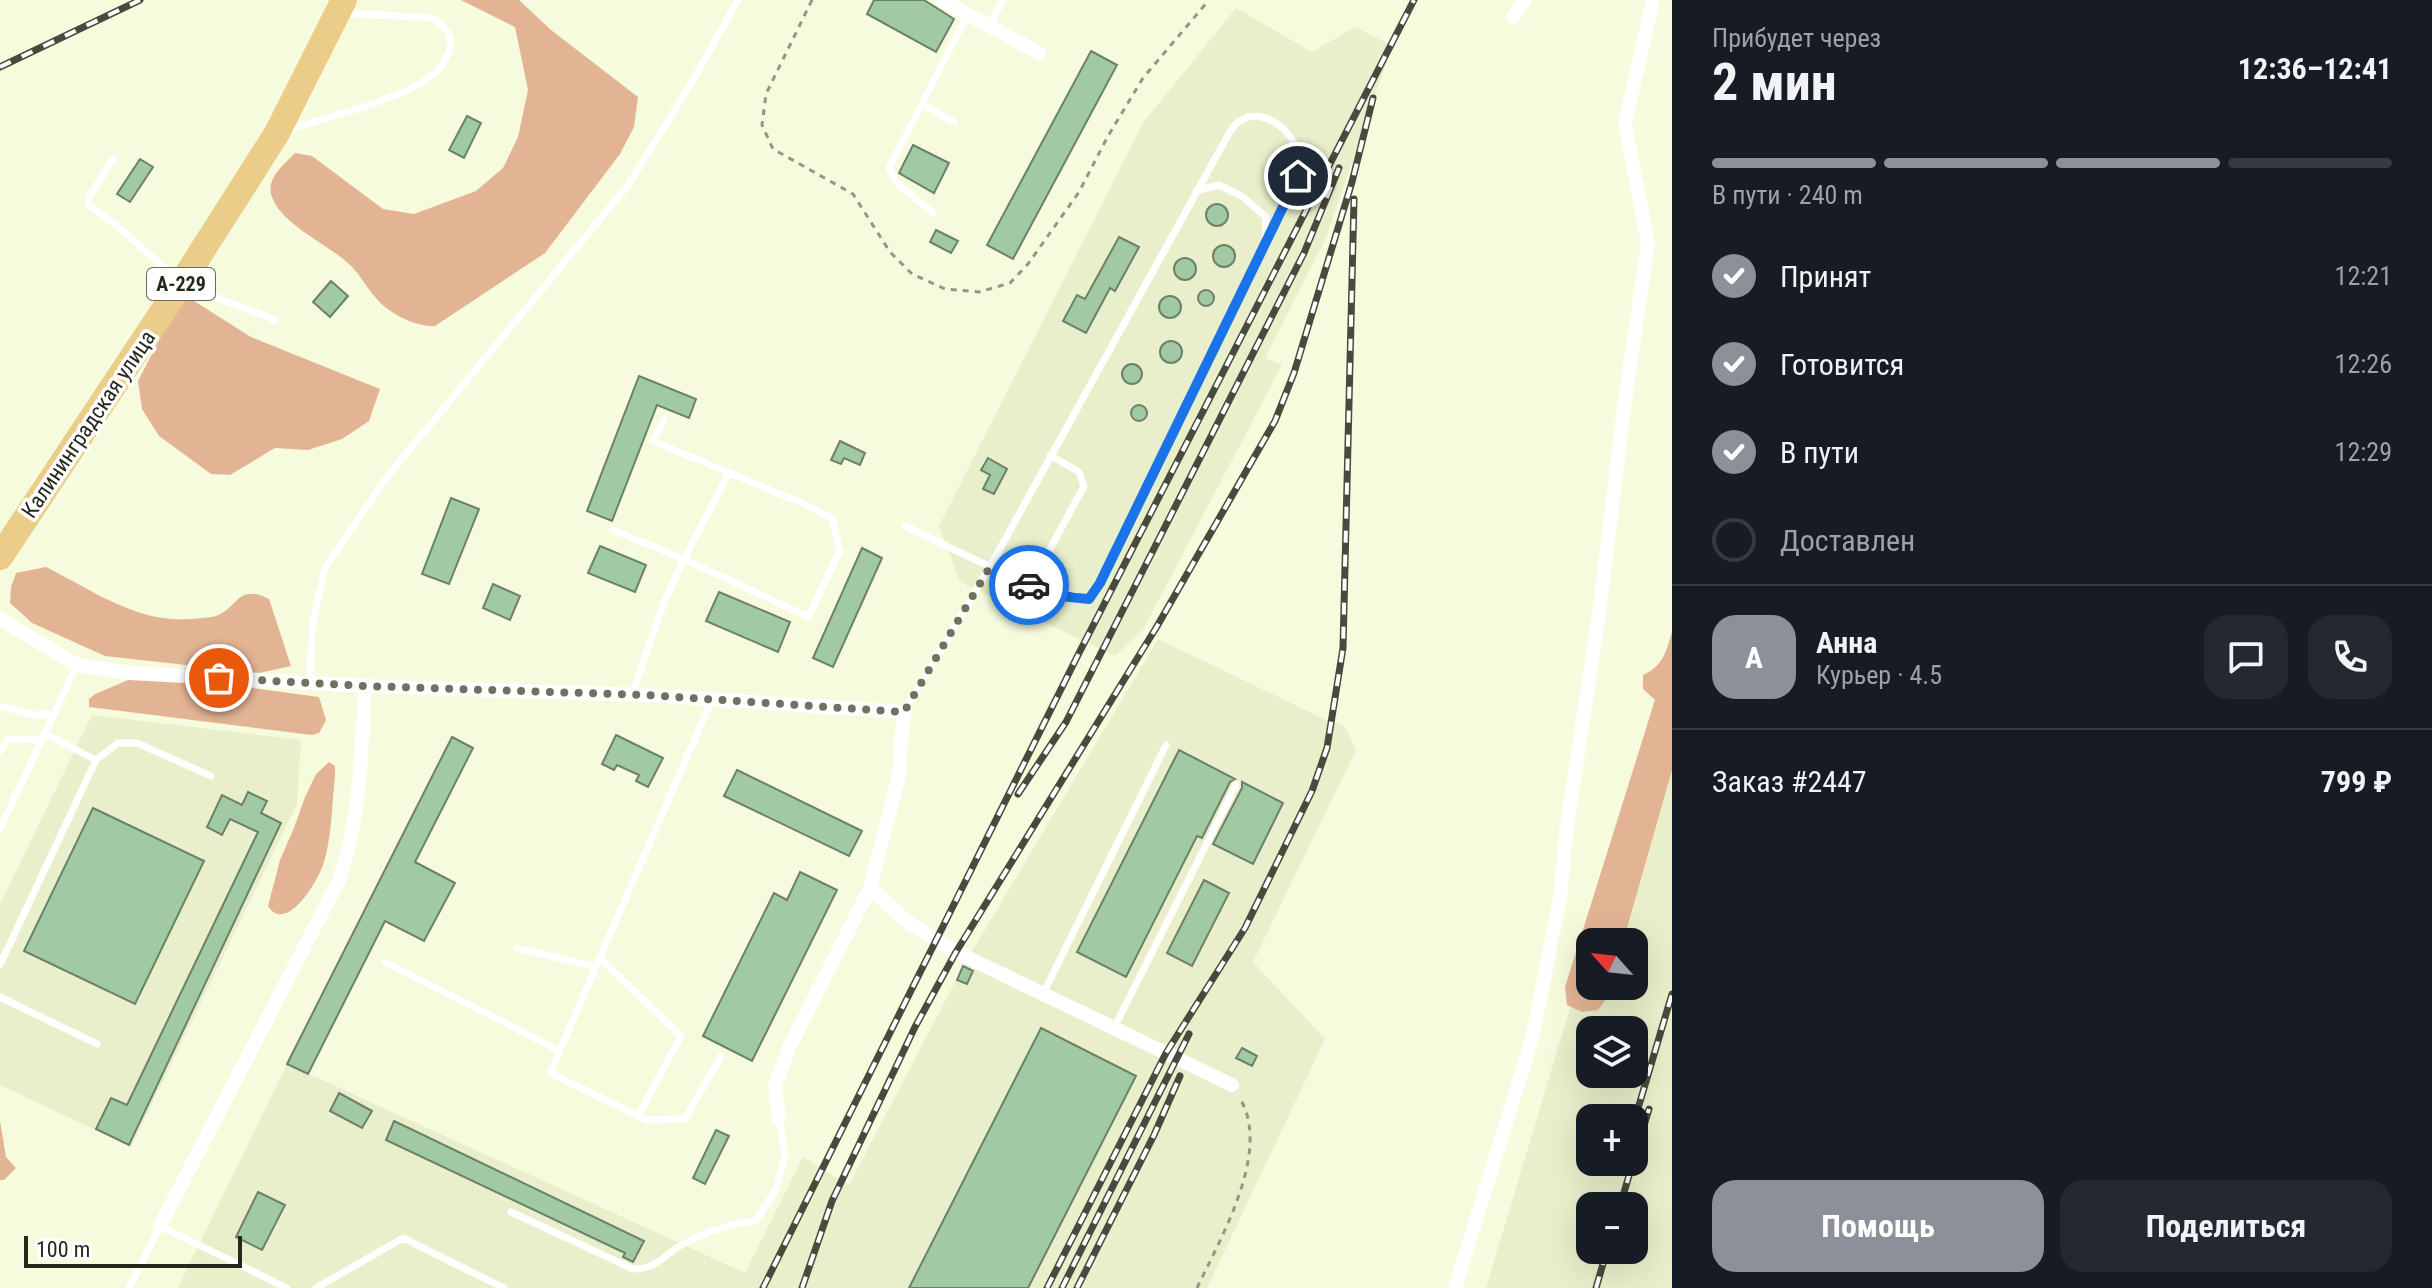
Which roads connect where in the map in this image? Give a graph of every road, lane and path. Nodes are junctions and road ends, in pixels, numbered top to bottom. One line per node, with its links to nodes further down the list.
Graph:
1 (738, 0): 33 (lane)
2 (812, 0): 5 (path)
3 (941, 0): 9 (street)
4 (1003, 0): 11 (lane)
5 (1209, 0)
6 (1525, 0): 10 (street)
7 (1653, 0): 69 (street)
8 (341, 6): 15 (highway, Калининградская улица / А-229); 15 (lane)
9 (968, 14): 11 (street); 13 (lane)
10 (1513, 17)
11 (989, 26): 12 (street)
12 (1039, 53)
13 (922, 104): 14 (lane); 18 (lane)
14 (954, 122)
15 (277, 133): 20 (highway, Калининградская улица / А-229)
16 (114, 158): 20 (lane)
17 (1196, 191): 19 (lane); 19 (lane); 23 (lane)
18 (933, 213)
19 (1265, 243): 30 (lane)
20 (181, 284): 21 (lane); 27 (highway, Калининградская улица / А-229)
21 (275, 320)
22 (664, 420): 24 (lane)
23 (1050, 455): 29 (lane); 30 (lane)
24 (729, 473): 28 (lane); 28 (lane)
25 (905, 526): 29 (lane)
26 (613, 530): 28 (lane)
27 (0, 557)
28 (684, 559): 35 (lane)
29 (991, 565): 30 (lane); 38 (lane)
30 (1005, 572)
31 (0, 619): 32 (street)
32 (77, 665): 33 (street); 39 (lane)
33 (309, 683): 34 (street)
34 (365, 686): 35 (street); 63 (street)
35 (632, 694): 36 (street)
36 (712, 699): 38 (street); 49 (lane)
37 (0, 706): 39 (lane)
38 (904, 712): 47 (street)
39 (55, 713): 40 (lane)
40 (43, 737): 42 (lane); 43 (lane); 46 (lane)
41 (1166, 745): 53 (lane)
42 (0, 751)
43 (96, 760): 44 (lane); 51 (lane)
44 (211, 776)
45 (1236, 785): 55 (lane)
46 (0, 829)
47 (870, 888): 53 (street); 61 (street)
48 (517, 948): 52 (lane)
49 (600, 958): 52 (lane); 60 (lane)
50 (385, 962): 57 (lane)
51 (0, 965)
52 (596, 967): 57 (lane)
53 (1043, 994): 55 (street)
54 (0, 997): 56 (lane)
55 (1114, 1028): 59 (street)
56 (97, 1044)
57 (560, 1051): 60 (lane)
58 (721, 1056): 60 (lane)
59 (1232, 1085): 68 (path)
60 (638, 1116)
61 (779, 1119): 62 (lane)
62 (511, 1212)
63 (160, 1226): 64 (lane); 65 (lane)
64 (129, 1288)
65 (287, 1288)
66 (316, 1288): 67 (lane)
67 (504, 1288)
68 (1197, 1288)
69 (1455, 1288)

